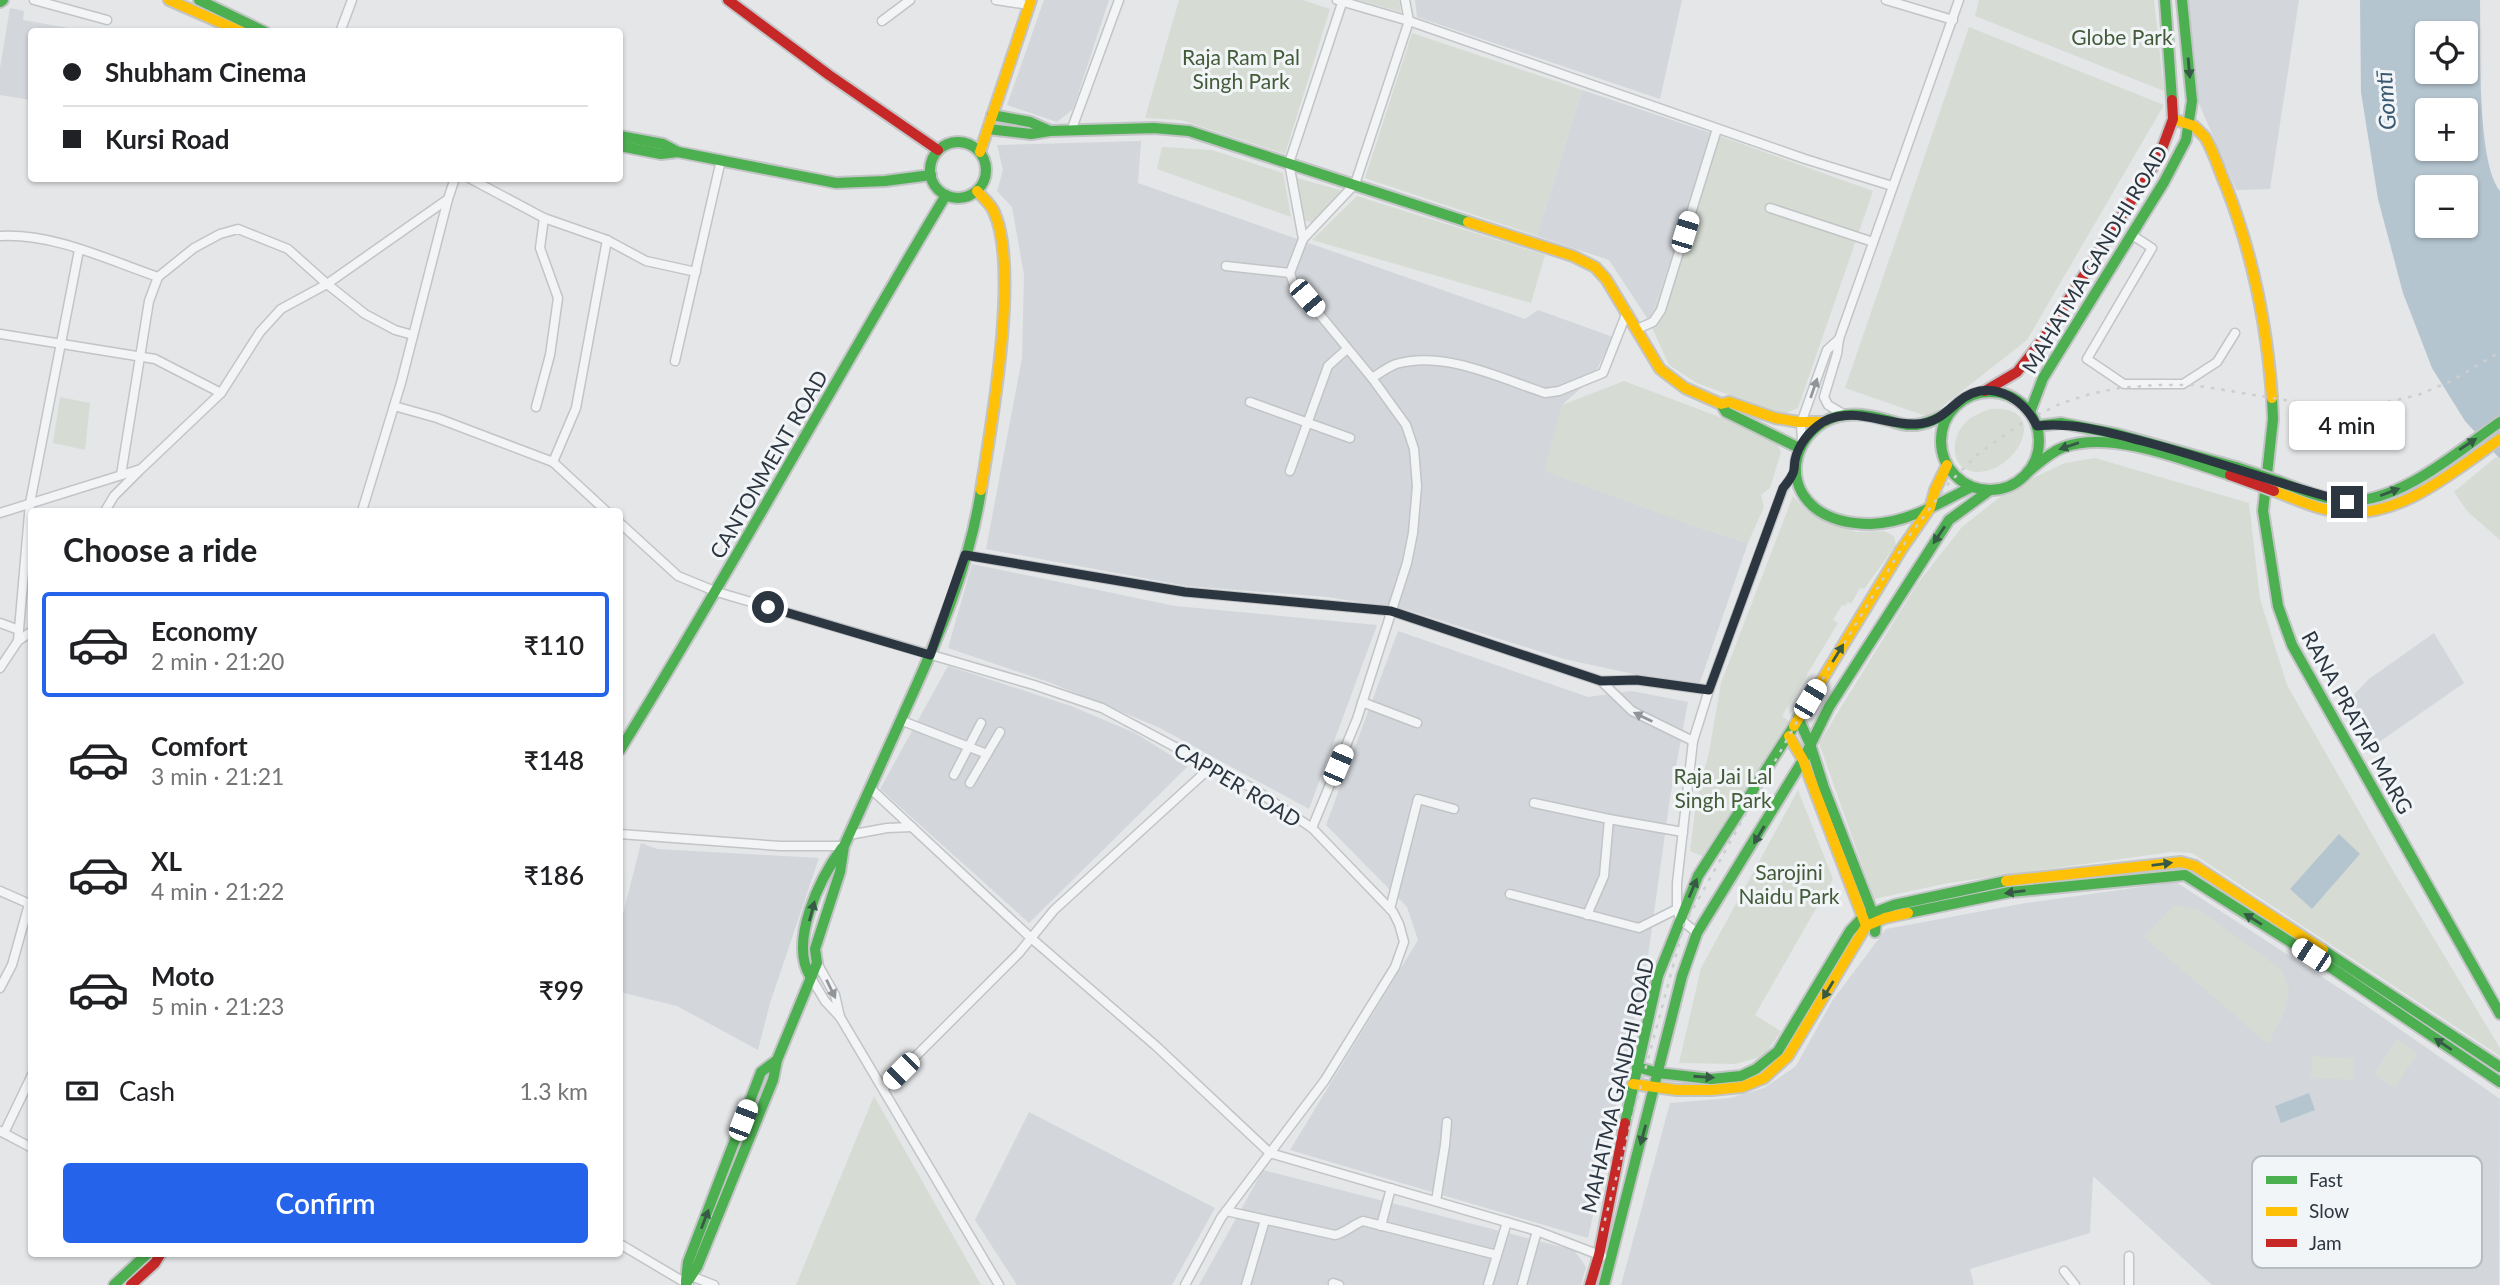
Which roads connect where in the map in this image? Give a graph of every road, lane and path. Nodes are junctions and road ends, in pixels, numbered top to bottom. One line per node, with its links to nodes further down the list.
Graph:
1 (34, 0): 16 (street)
2 (169, 0): 20 (street)
3 (199, 0): 21 (street)
4 (352, 0): 22 (street)
5 (728, 0): 32 (street)
6 (910, 0): 18 (street)
7 (996, 0): 15 (street)
8 (1119, 0): 29 (street)
9 (1341, 0): 19 (street); 36 (street)
10 (1405, 0): 19 (street)
11 (1886, 0): 17 (street)
12 (1959, 0): 17 (street)
13 (2165, 0): 24 (street, MAHATMA GANDHI ROAD)
14 (2182, 0): 25 (street, MAHATMA GANDHI ROAD, one-way to 25)
15 (1030, 3): 23 (street)
16 (107, 20)
17 (1953, 20): 41 (street)
18 (882, 21)
19 (1409, 21): 27 (street); 40 (street)
20 (234, 28)
21 (257, 28)
22 (342, 28)
23 (992, 115): 26 (street); 28 (street)
24 (2173, 119): 25 (street); 69 (street, MAHATMA GANDHI ROAD)
25 (2190, 123): 47 (street, MAHATMA GANDHI ROAD); 158 (street, RANA PRATAP MARG)
26 (988, 129): 28 (street); 34 (street)
27 (1717, 129): 41 (street); 59 (street)
28 (1050, 131): 29 (street)
29 (1071, 131): 36 (street)
30 (623, 137): 33 (street)
31 (623, 147): 33 (street)
32 (938, 150): 34 (street); 37 (street)
33 (678, 152): 35 (street)
34 (980, 152): 42 (street)
35 (721, 160): 37 (street); 54 (street)
36 (1289, 163): 40 (street); 49 (street)
37 (931, 175): 43 (street)
38 (454, 182): 44 (street)
39 (476, 182): 46 (street)
40 (1355, 184): 49 (street); 58 (street)
41 (1892, 186): 51 (street)
42 (977, 191): 43 (street); 108 (street)
43 (946, 195): 109 (street, CANTONMENT ROAD)
44 (448, 199): 57 (street); 62 (street)
45 (1770, 208): 51 (street)
46 (544, 218): 50 (street); 74 (street)
47 (2132, 235): 60 (street); 75 (street, MAHATMA GANDHI ROAD)
48 (0, 236): 52 (street)
49 (1303, 239): 55 (street)
50 (607, 240): 54 (street); 86 (street)
51 (1873, 242): 63 (street)
52 (79, 250): 56 (street); 64 (street)
53 (1226, 266): 55 (street)
54 (696, 272): 67 (street)
55 (1290, 273): 65 (street)
56 (158, 277): 57 (street); 66 (street)
57 (327, 284): 62 (street); 70 (street)
58 (1627, 312): 59 (street); 68 (street)
59 (1637, 329): 72 (street)
60 (2235, 333)
61 (0, 334): 64 (street)
62 (413, 335): 73 (street)
63 (1839, 339): 77 (street); 81 (street, one-way to 63)
64 (60, 344): 66 (street); 97 (street)
65 (1347, 349): 68 (street); 80 (street)
66 (140, 357): 70 (street); 93 (street)
67 (675, 361)
68 (1372, 377): 110 (street)
69 (1985, 391): 75 (street); 76 (street)
70 (220, 393): 88 (street)
71 (1250, 402): 80 (street)
72 (1721, 404): 81 (street); 85 (street)
73 (394, 406): 86 (street); 100 (street)
74 (536, 407)
75 (2030, 412): 82 (street)
76 (1948, 413): 77 (street); 87 (street)
77 (1845, 415): 78 (street)
78 (1823, 422): 81 (street); 85 (street)
79 (2500, 422): 95 (street, one-way to 79)
80 (1307, 423): 83 (street); 89 (street)
81 (1801, 423): 85 (street)
82 (2037, 426): 90 (street); 91 (street)
83 (1350, 438)
84 (2500, 439): 95 (street)
85 (1801, 445): 92 (street)
86 (553, 462): 101 (street)
87 (1947, 465): 94 (street); 102 (street, MAHATMA GANDHI ROAD)
88 (141, 469): 93 (street); 99 (street)
89 (1290, 471)
90 (2233, 471): 91 (street, one-way to 91); 95 (street, bridge)
91 (2028, 472): 96 (street)
92 (1794, 473): 104 (street); 118 (street)
93 (121, 475): 97 (street)
94 (1970, 486): 96 (street); 102 (street)
95 (2276, 486)
96 (1990, 491): 127 (street, MAHATMA GANDHI ROAD, one-way to 127)
97 (30, 503): 98 (street); 103 (street)
98 (30, 508)
99 (107, 508)
100 (363, 508)
101 (603, 508)
102 (1930, 508): 104 (street); 107 (street, MAHATMA GANDHI ROAD)
103 (0, 513)
104 (1895, 520): 107 (street)
105 (28, 526): 112 (street)
106 (623, 526): 109 (street, CAPPER ROAD)
107 (1908, 540): 120 (street, MAHATMA GANDHI ROAD, one-way to 107)
108 (965, 555): 110 (street); 115 (street)
109 (717, 592): 115 (street, CAPPER ROAD); 128 (street, CANTONMENT ROAD)
110 (1391, 611): 117 (street); 119 (street)
111 (0, 622): 112 (street)
112 (19, 630): 114 (street)
113 (28, 634): 114 (street)
114 (18, 641): 116 (street)
115 (930, 655): 121 (street); 132 (street, CAPPER ROAD)
116 (0, 668)
117 (1601, 681): 118 (street); 126 (street, one-way to 117)
118 (1709, 690): 126 (street)
119 (1363, 702): 123 (street); 140 (street)
120 (1798, 718): 125 (street, MAHATMA GANDHI ROAD); 127 (street)
121 (900, 720): 129 (street); 135 (street)
122 (981, 723): 129 (street)
123 (1417, 723)
124 (1000, 732): 130 (street)
125 (1790, 736): 131 (street); 150 (street, MAHATMA GANDHI ROAD, one-way to 125)
126 (1693, 741): 141 (street)
127 (1810, 744): 131 (street, MAHATMA GANDHI ROAD); 152 (street)
128 (623, 746)
129 (969, 747): 130 (street); 133 (street)
130 (987, 754): 134 (street)
131 (1804, 760): 152 (street); 153 (street, MAHATMA GANDHI ROAD, one-way to 153)
132 (1212, 766): 140 (street, CAPPER ROAD); 154 (street)
133 (954, 775)
134 (970, 783)
135 (870, 788): 139 (street); 143 (street)
136 (1534, 803): 138 (street)
137 (1454, 809): 148 (street)
138 (1609, 819): 141 (street); 151 (street)
139 (912, 827): 143 (street); 154 (street)
140 (1312, 828): 148 (street, CAPPER ROAD)
141 (1683, 832): 150 (street)
142 (623, 834): 144 (street)
143 (849, 835): 144 (street)
144 (844, 846): 155 (street); 156 (street, one-way to 144)
145 (0, 891): 147 (street)
146 (1510, 894): 151 (street)
147 (28, 903)
148 (1390, 909): 171 (street, CAPPER ROAD)
149 (28, 911): 157 (street)
150 (1678, 914): 151 (street); 153 (street); 160 (street, MAHATMA GANDHI ROAD)
151 (1587, 915)
152 (1869, 919): 161 (street, one-way to 161); 162 (street, one-way to 152); 163 (street, one-way to 152); 166 (street, one-way to 166)
153 (1697, 933): 162 (street, MAHATMA GANDHI ROAD)
154 (1031, 938): 167 (street); 171 (street)
155 (817, 963): 156 (street); 159 (street, one-way to 159)
156 (810, 976): 159 (street); 187 (street)
157 (0, 988)
158 (2500, 1014)
159 (840, 1017): 167 (street)
160 (1637, 1067): 162 (street); 165 (street, MAHATMA GANDHI ROAD)
161 (2500, 1067)
162 (1658, 1073): 166 (street, MAHATMA GANDHI ROAD)
163 (2500, 1082)
164 (28, 1083): 169 (street)
165 (1633, 1084): 166 (street); 181 (street, MAHATMA GANDHI ROAD)
166 (1656, 1088): 185 (street, MAHATMA GANDHI ROAD, one-way to 185)
167 (883, 1089): 191 (street)
168 (1447, 1122): 173 (street)
169 (2, 1132): 170 (street)
170 (28, 1146)
171 (1270, 1153): 172 (street); 174 (street, CAPPER ROAD)
172 (1391, 1188): 173 (street); 177 (street)
173 (1436, 1201): 176 (street)
174 (1226, 1211): 175 (street); 192 (street, CAPPER ROAD)
175 (1265, 1220): 177 (street); 193 (street)
176 (1507, 1222): 178 (street); 180 (street)
177 (1381, 1226): 180 (street)
178 (1537, 1231): 181 (street); 195 (street)
179 (623, 1246): 187 (street)
180 (1497, 1255): 194 (street)
181 (1599, 1255): 185 (street); 196 (street, MAHATMA GANDHI ROAD)
182 (2129, 1256): 199 (street)
183 (144, 1257): 188 (street)
184 (159, 1257): 189 (street)
185 (1611, 1260): 197 (street, MAHATMA GANDHI ROAD)
186 (2064, 1271): 198 (street)
187 (688, 1282): 190 (street)
188 (114, 1285)
189 (131, 1285)
190 (715, 1285)
191 (999, 1285)
192 (1185, 1285)
193 (1247, 1285)
194 (1488, 1285)
195 (1522, 1285)
196 (1590, 1285)
197 (1604, 1285)
198 (2075, 1285)
199 (2129, 1285)

